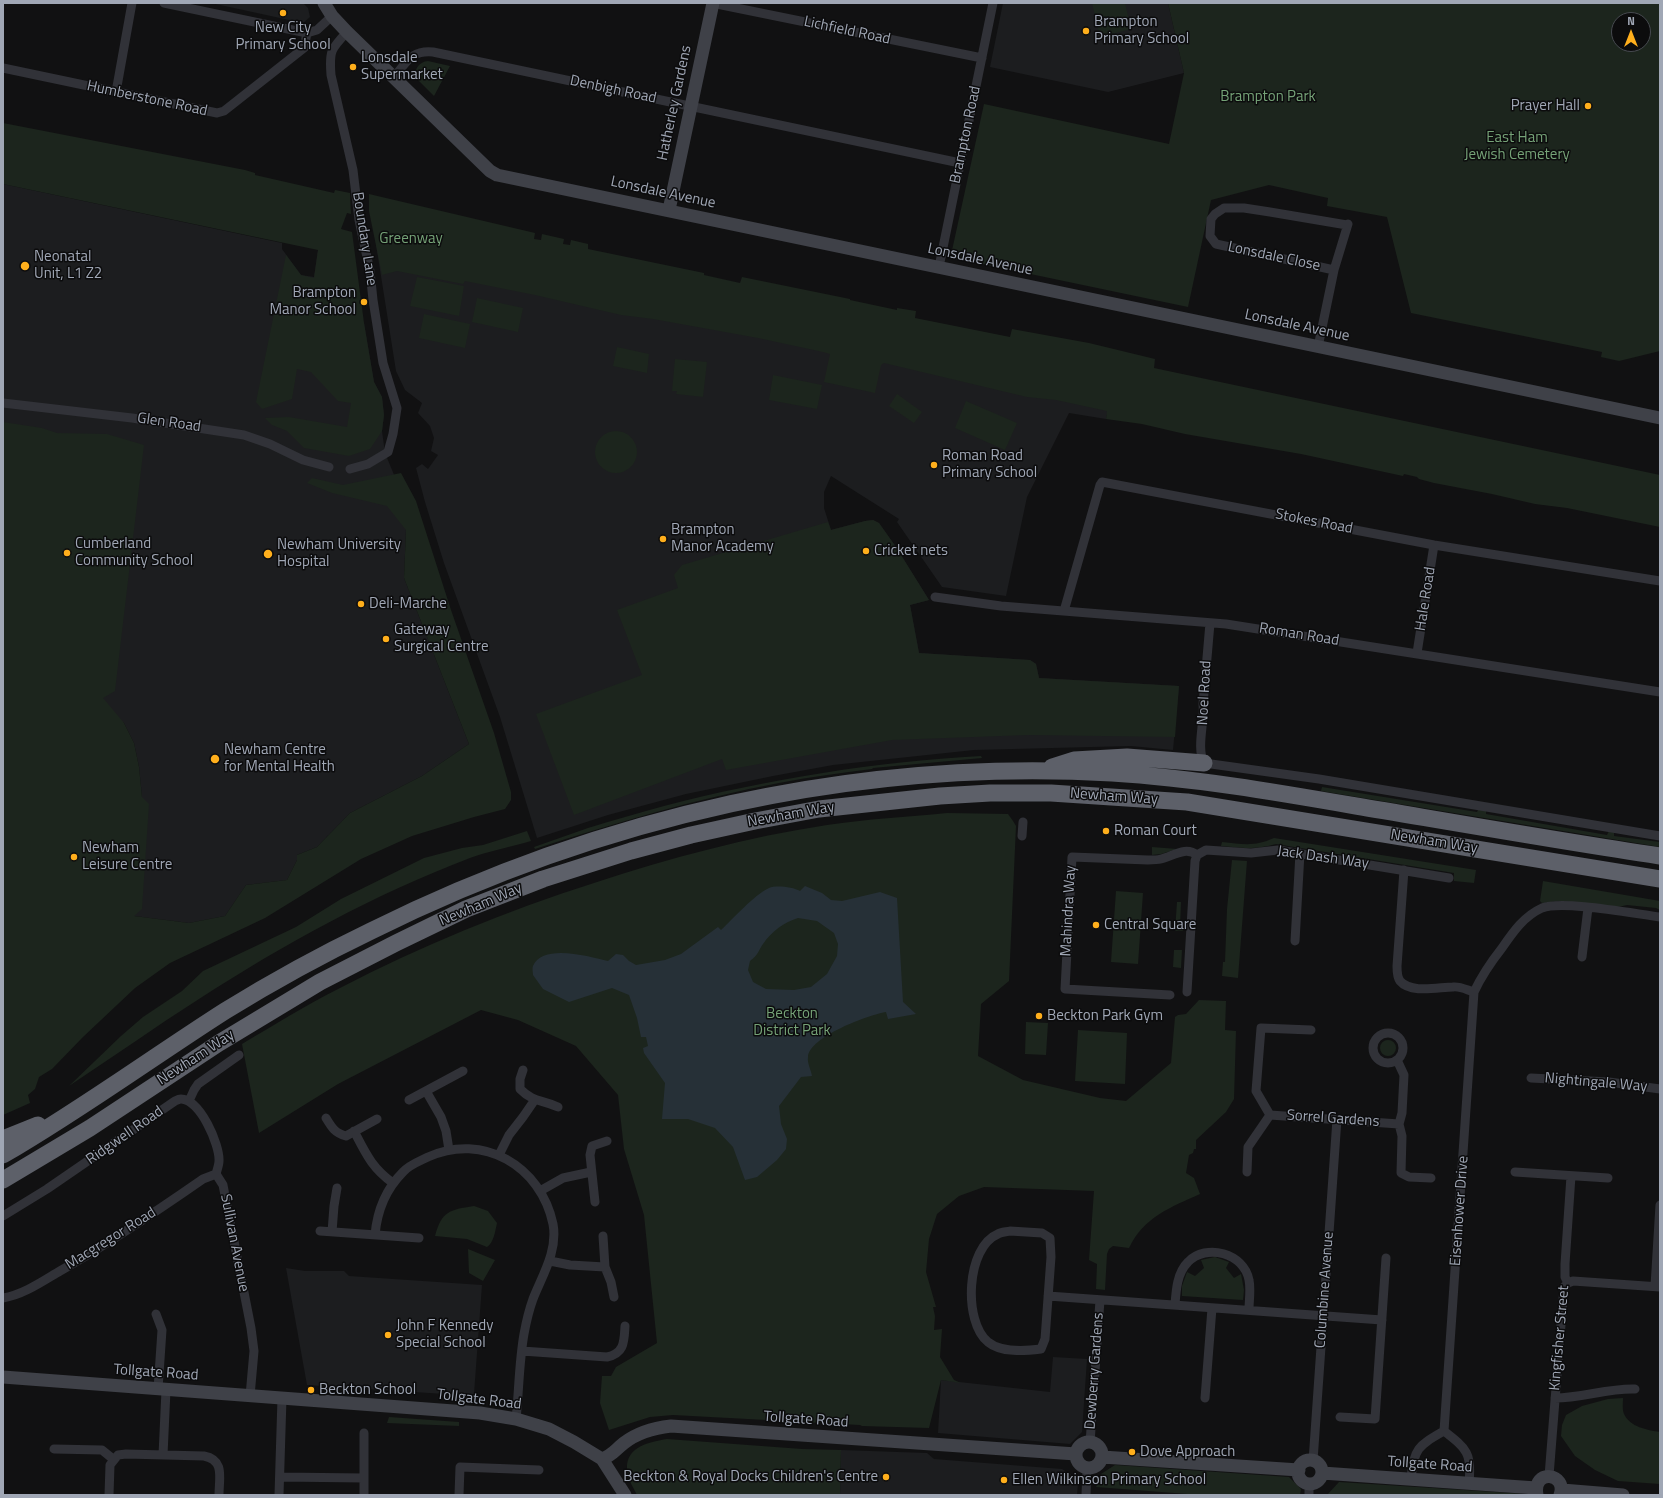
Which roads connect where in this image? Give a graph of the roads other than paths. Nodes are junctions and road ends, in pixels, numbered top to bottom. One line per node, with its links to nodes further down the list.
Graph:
1 (132, 3): 12 (street)
2 (164, 3): 8 (street)
3 (324, 3): 6 (street, Lonsdale Avenue)
4 (712, 3): 9 (street, Lichfield Road); 13 (street, Hatherley Gardens)
5 (993, 3): 9 (street, Brampton Road)
6 (332, 16): 7 (street, Lonsdale Avenue); 8 (street)
7 (347, 32): 11 (street, Lonsdale Avenue); 22 (street, Boundary Lane)
8 (307, 33): 12 (street, Humberstone Road)
9 (982, 58): 14 (street, Brampton Road)
10 (3, 68): 12 (street, Humberstone Road)
11 (394, 77): 13 (street, Denbigh Road); 15 (street, Lonsdale Avenue)
12 (116, 92)
13 (692, 106): 14 (street, Denbigh Road); 15 (street, Hatherley Gardens)
14 (960, 163): 16 (street, Brampton Road)
15 (669, 210): 16 (street, Lonsdale Avenue)
16 (939, 267): 18 (street, Lonsdale Avenue)
17 (1334, 270): 17 (street, Lonsdale Close); 18 (street, Lonsdale Close)
18 (1318, 347): 20 (street, Lonsdale Avenue)
19 (3, 403): 21 (street, Glen Road)
20 (1660, 418)
21 (328, 467)
22 (350, 469)
23 (1434, 545): 24 (street, Stokes Road); 26 (street, Stokes Road); 28 (street, Hale Road)
24 (1660, 581)
25 (935, 597): 26 (street, Roman Road)
26 (1064, 612): 27 (street, Roman Road)
27 (1210, 623): 28 (street, Roman Road); 30 (street, Noel Road)
28 (1417, 654): 29 (street, Roman Road)
29 (1660, 692)
30 (1204, 762): 31 (highway); 34 (street)
31 (1038, 771): 37 (highway, Newham Way); 59 (highway, Newham Way)
32 (1023, 822): 33 (street)
33 (1022, 836)
34 (1660, 836)
35 (1300, 853): 36 (street, Jack Dash Way); 38 (street, Jack Dash Way); 43 (street)
36 (1198, 854): 45 (street); 47 (street, Mahindra Way)
37 (1660, 856)
38 (1404, 870): 39 (street, Jack Dash Way); 46 (street)
39 (1449, 878)
40 (1660, 879): 66 (highway, Newham Way)
41 (1588, 908): 42 (street); 44 (street); 46 (street)
42 (1660, 917)
43 (1295, 941)
44 (1582, 957)
45 (1187, 992)
46 (1474, 992): 119 (street, Eisenhower Drive)
47 (1170, 995)
48 (1311, 1030): 61 (street, Sorrel Gardens)
49 (239, 1055): 58 (street)
50 (1397, 1060): 65 (street, Sorrel Gardens)
51 (523, 1070): 57 (street)
52 (463, 1071): 55 (street)
53 (1531, 1078): 54 (street, Nightingale Way)
54 (1660, 1089)
55 (426, 1091): 56 (street); 70 (street)
56 (409, 1100)
57 (534, 1100): 60 (street); 72 (street)
58 (188, 1101): 76 (street, Sullivan Avenue); 87 (street, Ridgwell Road)
59 (90, 1102): 68 (highway); 71 (highway, Newham Way)
60 (558, 1107)
61 (1270, 1115): 64 (street, Sorrel Gardens); 74 (street)
62 (326, 1118): 67 (street)
63 (377, 1119): 67 (street)
64 (1337, 1119): 65 (street, Sorrel Gardens); 106 (street, Columbine Avenue)
65 (1399, 1124): 78 (street)
66 (90, 1128): 80 (highway, Newham Way); 83 (highway)
67 (354, 1131): 81 (street)
68 (3, 1139)
69 (607, 1141): 73 (street)
70 (449, 1150): 72 (street); 81 (street)
71 (3, 1155)
72 (499, 1155): 84 (street)
73 (591, 1172): 84 (street); 85 (street)
74 (1247, 1172)
75 (1515, 1172): 77 (street)
76 (216, 1174): 100 (street, Macgregor Road); 113 (street, Sullivan Avenue)
77 (1571, 1176): 79 (street); 96 (street, Kingfisher Street)
78 (1431, 1178)
79 (1608, 1178)
80 (3, 1180)
81 (393, 1183): 90 (street)
82 (337, 1188): 89 (street)
83 (3, 1191)
84 (540, 1191): 94 (street)
85 (595, 1202)
86 (1660, 1205): 97 (street)
87 (3, 1216)
88 (320, 1232): 89 (street)
89 (332, 1232): 90 (street)
90 (375, 1235): 92 (street)
91 (603, 1236): 95 (street)
92 (419, 1238)
93 (1386, 1258): 107 (street)
94 (550, 1261): 95 (street); 109 (street)
95 (605, 1267): 99 (street)
96 (1568, 1283): 97 (street); 116 (street, Kingfisher Street)
97 (1657, 1287)
98 (1048, 1296): 98 (street); 101 (street)
99 (614, 1297)
100 (3, 1298)
101 (1100, 1300): 102 (street); 121 (street, Dewberry Gardens)
102 (1175, 1305): 103 (street); 104 (street)
103 (1212, 1308): 104 (street); 115 (street)
104 (1248, 1310): 106 (street)
105 (156, 1314): 112 (street)
106 (1323, 1316): 107 (street); 128 (street, Columbine Avenue)
107 (1382, 1320): 117 (street)
108 (625, 1326): 109 (street)
109 (522, 1351): 118 (street)
110 (3, 1377): 112 (street, Tollgate Road)
111 (1635, 1389): 116 (street)
112 (162, 1390): 113 (street, Tollgate Road); 124 (street)
113 (250, 1396): 114 (street, Tollgate Road)
114 (282, 1398): 118 (street, Tollgate Road); 133 (street)
115 (1205, 1398)
116 (1555, 1398): 134 (street, Kingfisher Street)
117 (1340, 1417)
118 (516, 1419): 127 (street, Tollgate Road)
119 (1444, 1431): 136 (street); 137 (street)
120 (364, 1432): 135 (street)
121 (1090, 1443): 123 (street); 125 (street)
122 (54, 1449): 126 (street)
123 (1076, 1454): 127 (street, Tollgate Road); 129 (street)
124 (163, 1455): 126 (street); 142 (street)
125 (1102, 1457): 129 (street); 131 (street)
126 (114, 1459): 141 (street)
127 (602, 1459): 146 (street)
128 (1312, 1461): 131 (street); 132 (street)
129 (1087, 1468): 147 (street)
130 (539, 1470): 145 (street)
131 (1299, 1470): 138 (street)
132 (1322, 1473): 136 (street, Tollgate Road); 138 (street)
133 (280, 1476): 135 (street); 143 (street)
134 (1549, 1476): 139 (street, Tollgate Road); 140 (street)
135 (364, 1478): 144 (street)
136 (1411, 1480): 137 (street, Tollgate Road)
137 (1468, 1484): 139 (street, Tollgate Road)
138 (1309, 1490)
139 (1536, 1492)
140 (1561, 1493): 148 (street)
141 (109, 1495)
142 (219, 1495)
143 (279, 1495)
144 (364, 1495)
145 (459, 1495)
146 (624, 1495)
147 (1086, 1495)
148 (1623, 1495)

